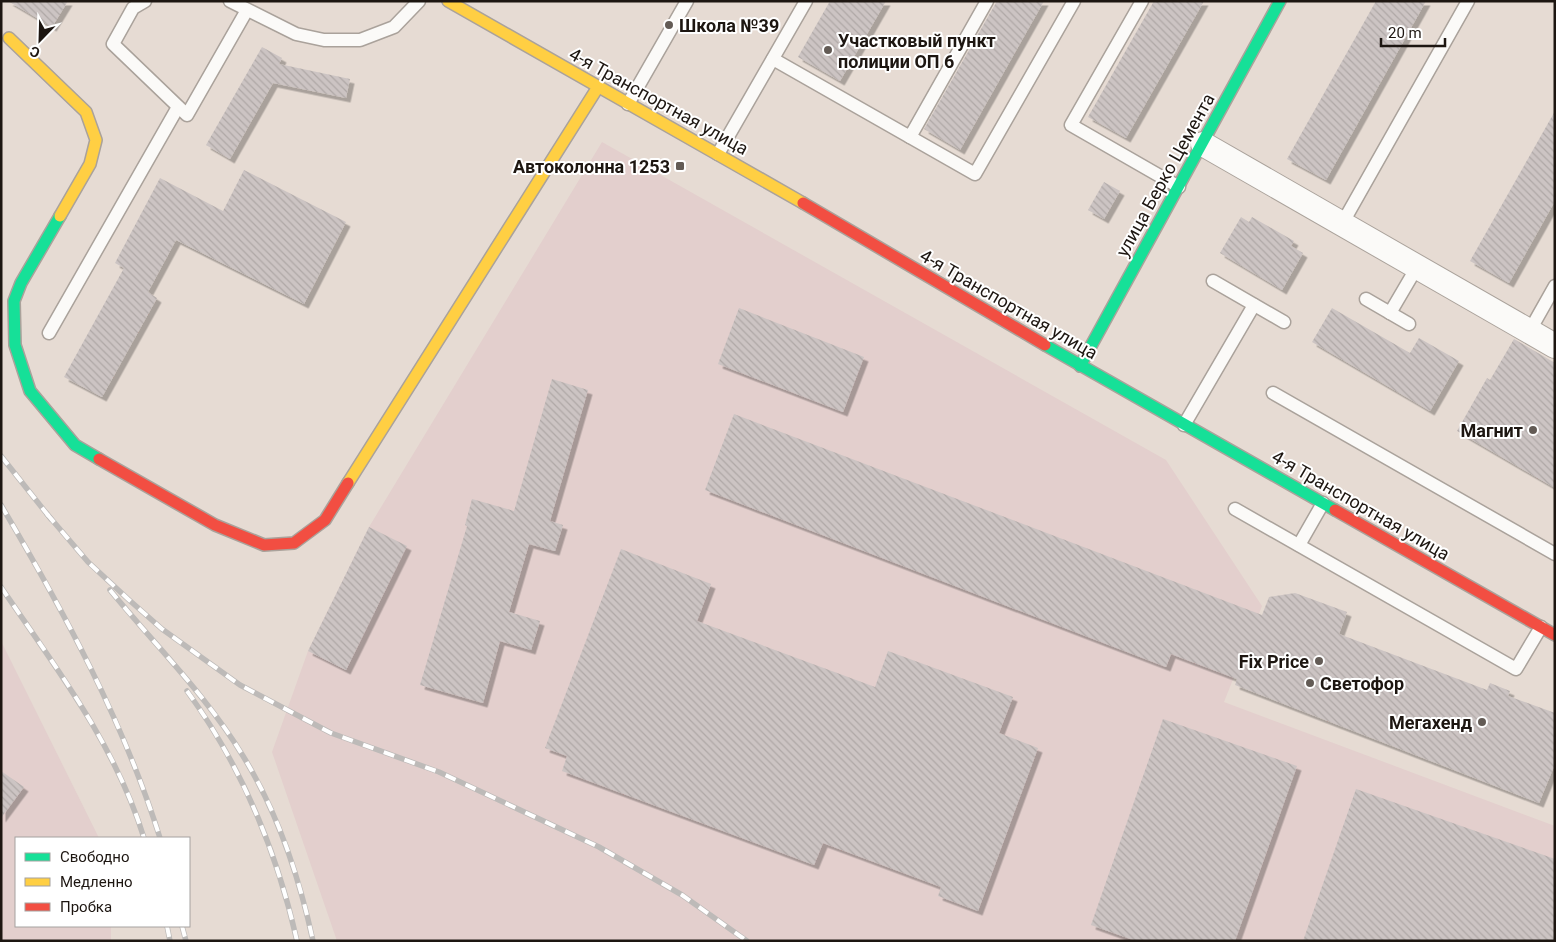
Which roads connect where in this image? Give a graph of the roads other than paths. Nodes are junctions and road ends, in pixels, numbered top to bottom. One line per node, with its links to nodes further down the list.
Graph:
1 (145, 1): 17 (lane)
2 (230, 1): 12 (lane)
3 (419, 1): 12 (lane)
4 (448, 1): 15 (main road, 4-я Транспортная улица)
5 (687, 1): 16 (lane)
6 (806, 1): 14 (lane)
7 (987, 1): 18 (lane)
8 (1074, 1): 18 (lane)
9 (1142, 1): 21 (lane)
10 (1280, 1): 19 (main road, улица Берко Цемента)
11 (1468, 1): 22 (lane)
12 (247, 10): 17 (lane)
13 (9, 38): 15 (main road)
14 (773, 59): 18 (lane); 20 (lane)
15 (598, 87): 16 (main road, 4-я Транспортная улица)
16 (628, 104): 20 (main road, 4-я Транспортная улица)
17 (178, 107): 32 (lane)
18 (910, 137)
19 (1203, 144): 21 (main road, улица Берко Цемента); 22 (street)
20 (718, 154): 34 (main road, 4-я Транспортная улица)
21 (1179, 187): 34 (main road, улица Берко Цемента)
22 (1342, 224): 23 (street)
23 (1417, 267): 28 (lane); 31 (street)
24 (1213, 281): 27 (lane)
25 (1555, 286): 31 (lane)
26 (1366, 299): 28 (lane)
27 (1254, 305): 29 (lane); 36 (lane)
28 (1390, 314): 30 (lane)
29 (1284, 322)
30 (1409, 324)
31 (1529, 332): 33 (street)
32 (49, 333)
33 (1555, 346)
34 (1080, 366): 36 (main road, 4-я Транспортная улица)
35 (1273, 393): 40 (lane)
36 (1184, 425): 37 (main road, 4-я Транспортная улица)
37 (1323, 503): 39 (lane); 41 (main road, 4-я Транспортная улица)
38 (1235, 509): 39 (lane)
39 (1299, 545): 41 (lane)
40 (1555, 554)
41 (1541, 627): 42 (main road, 4-я Транспортная улица)
42 (1555, 635)

